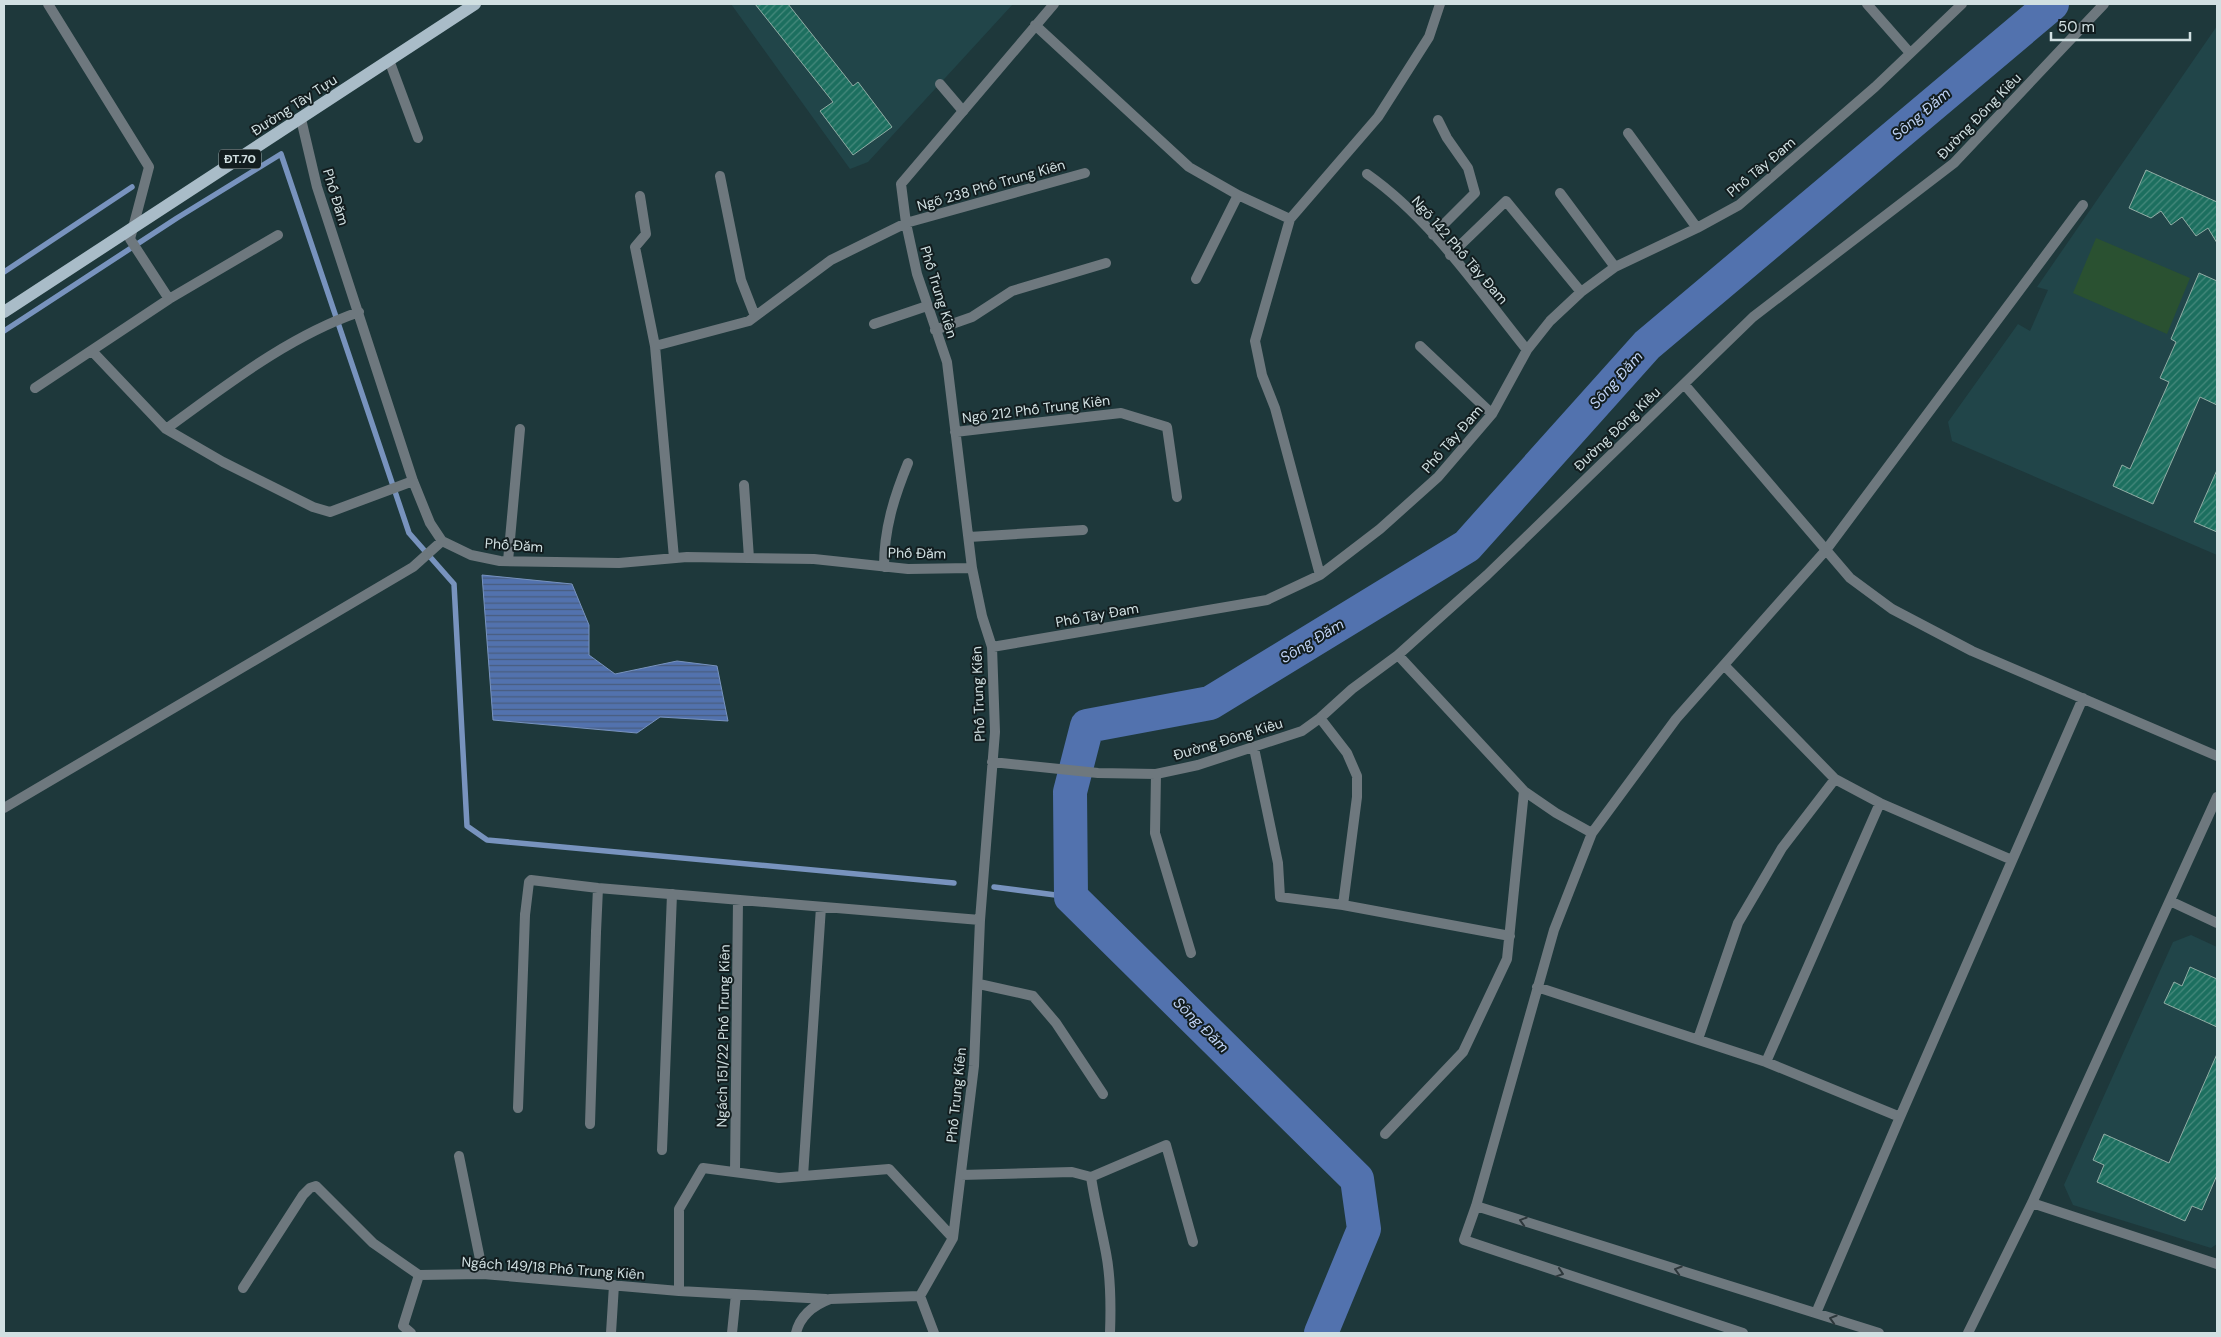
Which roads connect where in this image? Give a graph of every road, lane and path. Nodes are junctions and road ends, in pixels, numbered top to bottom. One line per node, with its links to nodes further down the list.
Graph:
1 (48, 4): 27 (street)
2 (475, 4): 10 (main road, Đường Tây Tựu / ĐT.70)
3 (1054, 4): 8 (street, Phố Trung Kiên)
4 (1440, 4): 24 (street)
5 (1867, 4): 9 (street)
6 (1962, 4): 9 (street, Phố Tây Đam)
7 (2104, 4): 46 (street, Đường Đông Kiều)
8 (1035, 25): 12 (street, Phố Trung Kiên); 21 (street)
9 (1910, 54): 26 (street, Phố Tây Đam)
10 (390, 60): 13 (main road, Đường Tây Tựu / ĐT.70); 16 (street)
11 (940, 84): 12 (street)
12 (963, 111): 25 (street, Phố Trung Kiên)
13 (301, 119): 27 (main road, Đường Tây Tựu / ĐT.70); 38 (street, Phố Đăm)
14 (1438, 120): 29 (street)
15 (1628, 133): 26 (street)
16 (418, 138)
17 (1085, 172): 25 (street, Ngõ 238 Phố Trung Kiên)
18 (1367, 174): 29 (street, Ngõ 142 Phố Tây Đam)
19 (720, 176): 39 (street)
20 (1560, 193): 32 (street)
21 (1238, 195): 24 (street); 33 (street)
22 (640, 196): 42 (street)
23 (2083, 205): 59 (street)
24 (1290, 219): 65 (street)
25 (906, 224): 36 (street, Phố Trung Kiên); 39 (street, Ngõ 238 Phố Trung Kiên)
26 (1697, 228): 32 (street, Phố Tây Đam)
27 (131, 234): 35 (street); 37 (main road, Đường Tây Tựu / ĐT.70)
28 (278, 235): 35 (street)
29 (1433, 235): 30 (street, Ngõ 142 Phố Tây Đam)
30 (1450, 255): 34 (street); 44 (street, Ngõ 142 Phố Tây Đam)
31 (1106, 263): 41 (street)
32 (1616, 267): 34 (street, Phố Tây Đam)
33 (1196, 279)
34 (1581, 292): 44 (street, Phố Tây Đam)
35 (169, 298): 45 (street)
36 (927, 306): 40 (street); 41 (street, Phố Trung Kiên)
37 (4, 312)
38 (356, 313): 49 (street); 53 (street, Phố Đăm)
39 (755, 316): 42 (street, Ngõ 238 Phố Trung Kiên)
40 (874, 324)
41 (935, 330): 51 (street, Phố Trung Kiên)
42 (655, 346): 60 (street)
43 (1420, 346): 48 (street)
44 (1526, 350): 48 (street, Phố Tây Đam)
45 (92, 351): 47 (street); 49 (street)
46 (1684, 384): 59 (street); 67 (street, Đường Đông Kiều)
47 (34, 388)
48 (1492, 414): 65 (street, Phố Tây Đam)
49 (166, 429): 53 (street)
50 (520, 429): 62 (street)
51 (955, 432): 55 (street, Ngõ 212 Phố Trung Kiên); 57 (street, Phố Trung Kiên)
52 (908, 463): 63 (street)
53 (410, 482): 58 (street, Phố Đăm)
54 (744, 485): 61 (street)
55 (1177, 497)
56 (1083, 530): 57 (street)
57 (969, 537): 64 (street, Phố Trung Kiên)
58 (440, 543): 62 (street, Phố Đăm); 79 (street)
59 (1826, 550): 68 (street); 69 (street)
60 (674, 558): 61 (street, Phố Đăm); 62 (street, Phố Đăm)
61 (749, 558): 63 (street, Phố Đăm)
62 (508, 561)
63 (884, 566): 64 (street, Phố Đăm)
64 (972, 568): 66 (street, Phố Trung Kiên)
65 (1320, 575): 66 (street, Phố Tây Đam)
66 (992, 647): 73 (street, Phố Trung Kiên)
67 (1398, 655): 70 (street, Đường Đông Kiều); 76 (street)
68 (1724, 665): 75 (street); 80 (street)
69 (2083, 698): 72 (street); 81 (street)
70 (1320, 718): 71 (street, Đường Đông Kiều); 86 (street)
71 (1254, 748): 74 (street, Đường Đông Kiều); 86 (street)
72 (2217, 756)
73 (992, 762): 74 (street, Đường Đông Kiều); 88 (street, Phố Trung Kiên)
74 (1156, 774): 91 (street)
75 (1835, 779): 78 (street); 94 (street)
76 (1524, 791): 80 (street); 90 (street)
77 (2217, 797): 85 (street)
78 (1880, 803): 81 (street); 95 (street)
79 (4, 808)
80 (1592, 832): 93 (street)
81 (2012, 860): 98 (street)
82 (598, 888): 83 (street); 97 (street); 99 (street)
83 (672, 894): 84 (street); 101 (street)
84 (738, 900): 87 (street); 103 (street, Ngách 151/22 Phố Trung Kiên)
85 (2170, 901): 89 (street); 107 (street)
86 (1343, 905): 90 (street)
87 (821, 907): 88 (street); 105 (street)
88 (980, 916): 92 (street, Phố Trung Kiên)
89 (2217, 923)
90 (1510, 936): 100 (street)
91 (1191, 953)
92 (979, 984): 96 (street); 104 (street, Phố Trung Kiên)
93 (1536, 987): 94 (street); 108 (street)
94 (1698, 1039): 95 (street)
95 (1766, 1062): 98 (street)
96 (1102, 1094)
97 (518, 1108)
98 (1900, 1117): 120 (street)
99 (590, 1124)
100 (1385, 1134)
101 (662, 1150)
102 (459, 1156): 112 (street)
103 (736, 1172): 105 (street); 116 (street)
104 (961, 1174): 106 (street); 109 (street, Phố Trung Kiên)
105 (803, 1176): 109 (street)
106 (1091, 1177): 110 (street); 126 (street)
107 (2032, 1203): 111 (street); 129 (street)
108 (1476, 1206): 120 (street, one-way to 108); 127 (street, one-way to 127)
109 (953, 1238): 118 (street, Phố Trung Kiên)
110 (1193, 1242)
111 (2217, 1264)
112 (483, 1274): 113 (street, Ngách 149/18 Phố Trung Kiên); 114 (street, Ngách 149/18 Phố Trung Kiên)
113 (419, 1276): 115 (street); 121 (street)
114 (614, 1285): 116 (street, Ngách 149/18 Phố Trung Kiên); 122 (street)
115 (243, 1288)
116 (680, 1291): 117 (street, Ngách 149/18 Phố Trung Kiên)
117 (736, 1294): 119 (street, Ngách 149/18 Phố Trung Kiên); 123 (street)
118 (920, 1296): 119 (street); 125 (street)
119 (830, 1299): 124 (street)
120 (1816, 1313): 128 (street, one-way to 120)
121 (412, 1333)
122 (611, 1333)
123 (732, 1333)
124 (796, 1333)
125 (934, 1333)
126 (1110, 1333)
127 (1743, 1333)
128 (1879, 1333)
129 (1968, 1333)

